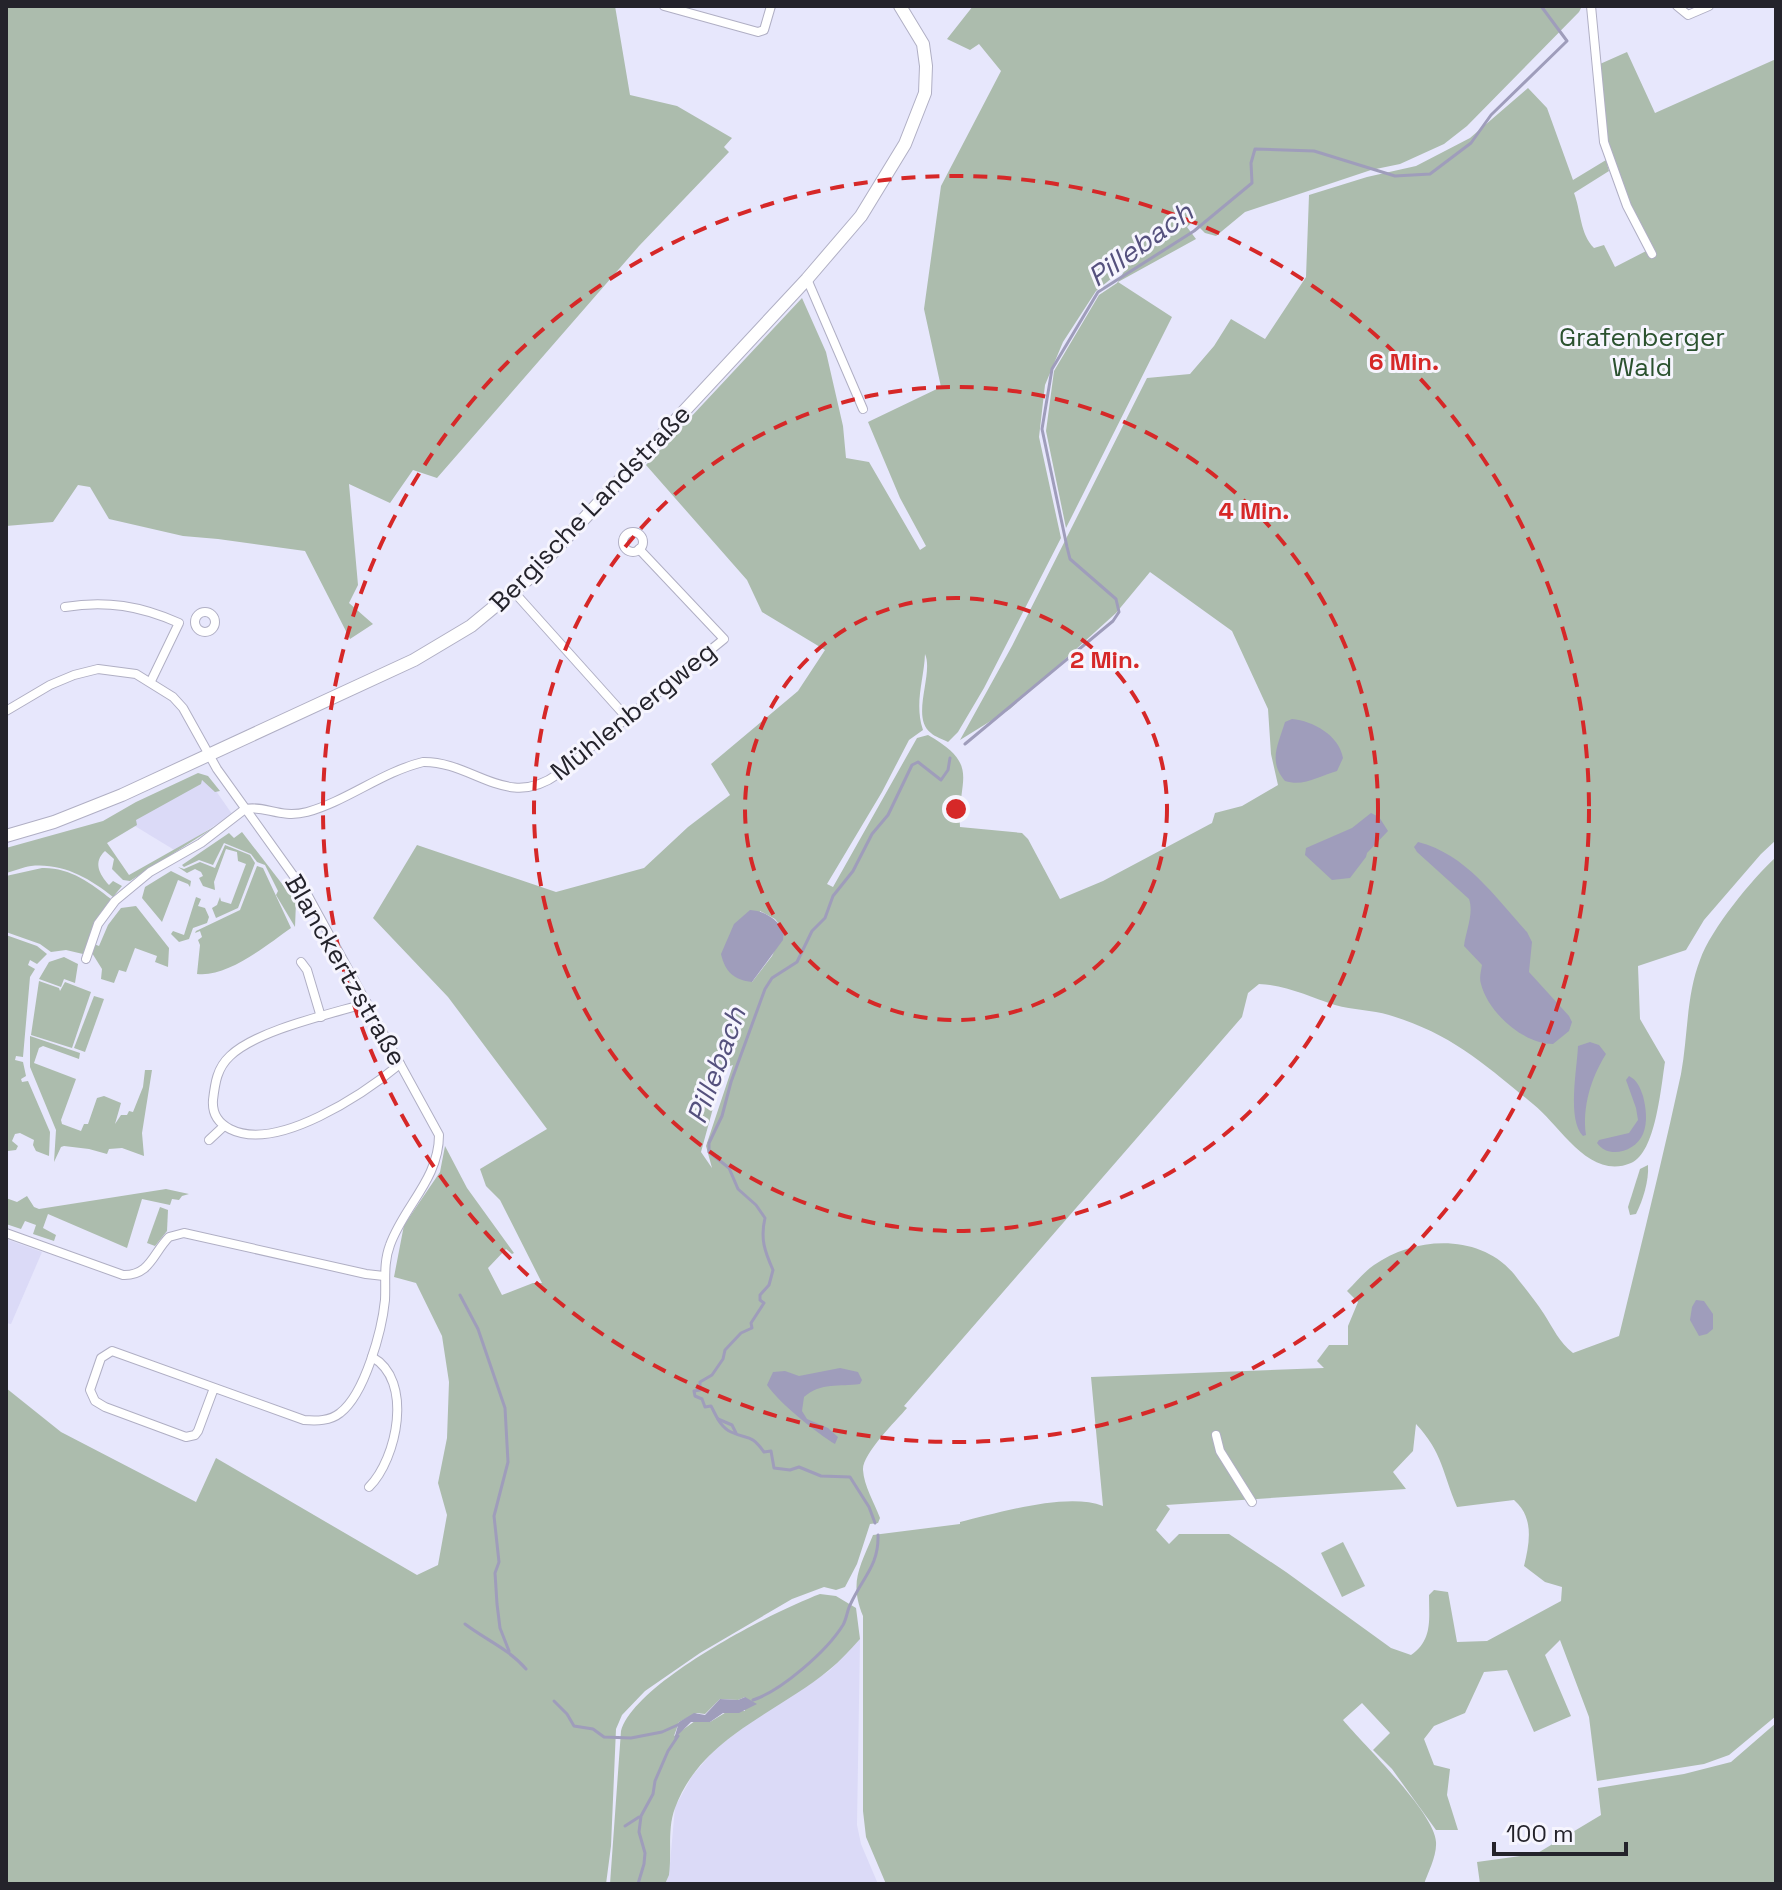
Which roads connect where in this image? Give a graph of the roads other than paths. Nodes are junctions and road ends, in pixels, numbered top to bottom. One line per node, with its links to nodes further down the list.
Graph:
1 (664, 6): 2 (street)
2 (771, 6)
3 (900, 6): 8 (main road, Bergische Landstraße)
4 (1591, 6): 7 (street)
5 (1677, 6): 6 (street)
6 (1709, 6)
7 (1652, 254)
8 (807, 279): 9 (street); 11 (main road, Bergische Landstraße)
9 (863, 409)
10 (639, 549): 17 (street, Mühlenbergweg)
11 (514, 592): 17 (street); 18 (main road, Bergische Landstraße)
12 (65, 607): 14 (street)
13 (195, 622): 14 (street)
14 (179, 623): 15 (street)
15 (151, 681): 16 (street); 18 (street, Blanckertzstraße)
16 (6, 711)
17 (628, 719): 19 (street, Mühlenbergweg)
18 (208, 755): 19 (street, Blanckertzstraße); 20 (main road, Bergische Landstraße)
19 (245, 809): 21 (street); 23 (street, Blanckertzstraße)
20 (6, 836)
21 (86, 959)
22 (301, 962): 24 (street)
23 (367, 1003): 24 (street); 25 (street, Blanckertzstraße)
24 (321, 1017): 26 (street)
25 (400, 1064): 26 (street); 29 (street, Blanckertzstraße)
26 (224, 1126): 27 (street)
27 (209, 1140)
28 (6, 1233): 29 (street)
29 (384, 1276): 30 (street)
30 (372, 1357): 31 (street); 33 (street)
31 (214, 1388): 31 (street)
32 (1216, 1435): 34 (street)
33 (369, 1487)
34 (1252, 1502)

